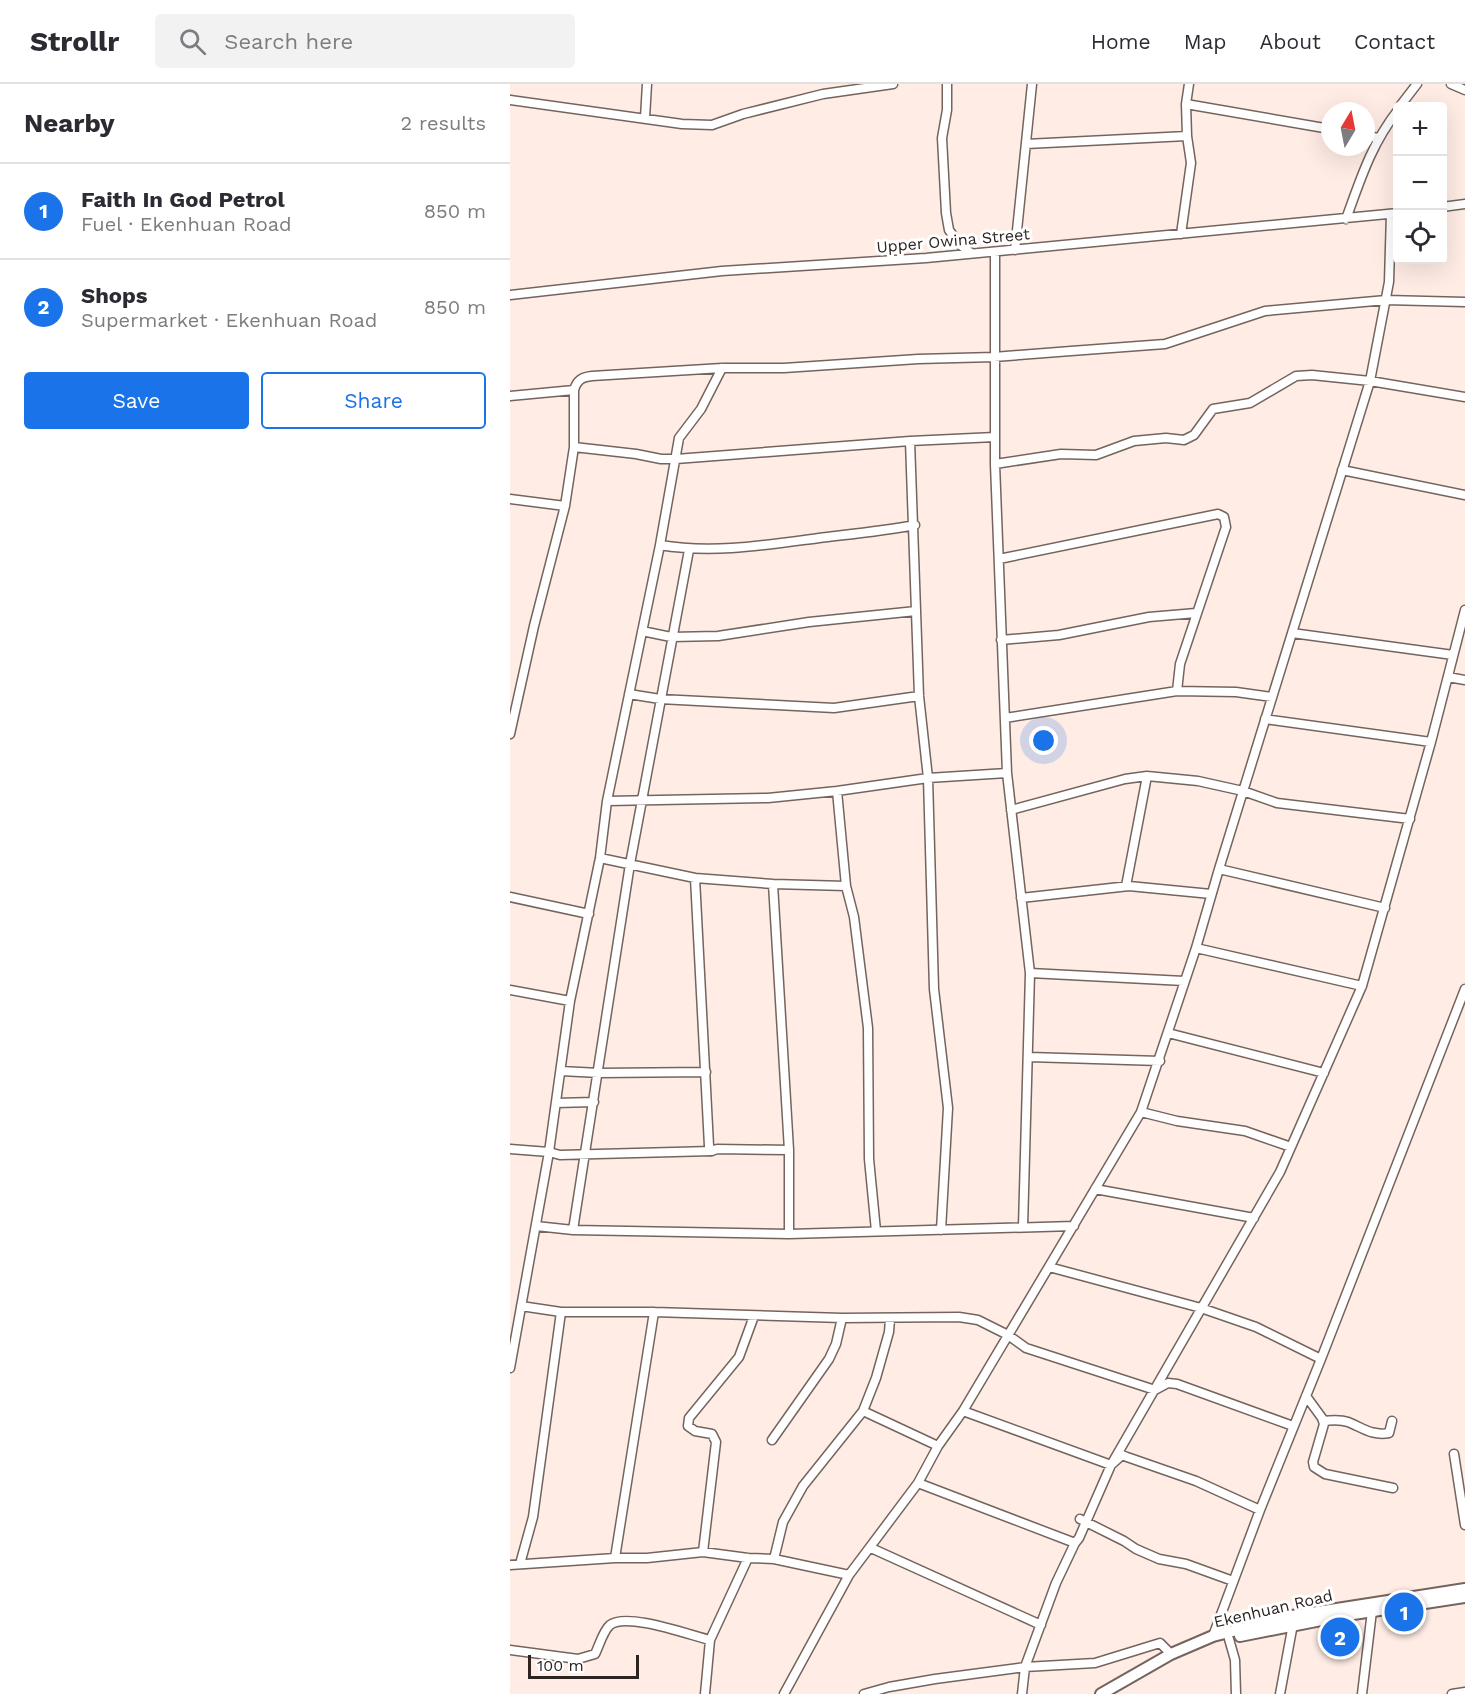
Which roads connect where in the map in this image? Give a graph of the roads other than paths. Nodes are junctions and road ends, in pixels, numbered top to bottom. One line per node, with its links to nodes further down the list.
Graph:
1 (647, 84): 13 (street)
2 (893, 84): 13 (street)
3 (948, 84): 27 (street)
4 (1032, 84): 18 (street)
5 (1189, 84): 11 (street)
6 (1417, 84): 10 (street)
7 (1451, 84): 8 (street)
8 (1465, 90)
9 (510, 100): 13 (street)
10 (1404, 102)
11 (1186, 104): 14 (street); 15 (street)
12 (1393, 117): 17 (street)
13 (645, 118)
14 (1321, 127)
15 (1187, 136): 18 (street); 24 (street)
16 (1375, 137): 17 (street)
17 (1379, 138): 22 (street)
18 (1026, 144): 25 (street)
19 (1465, 204): 20 (street)
20 (1447, 206)
21 (1393, 214): 22 (street, Upper Owina Street)
22 (1346, 219): 24 (street, Upper Owina Street)
23 (1393, 228): 29 (street)
24 (1181, 234): 25 (street, Upper Owina Street)
25 (1015, 250): 26 (street, Upper Owina Street)
26 (995, 252): 27 (street, Upper Owina Street); 31 (street)
27 (971, 254): 28 (street, Upper Owina Street)
28 (510, 294)
29 (1386, 300): 30 (street); 31 (street); 33 (street)
30 (1465, 302)
31 (994, 357): 32 (street); 37 (street)
32 (722, 368): 34 (street); 40 (street)
33 (1370, 381): 36 (street); 41 (street); 42 (street)
34 (574, 390): 35 (street); 39 (street)
35 (510, 396)
36 (1465, 397)
37 (995, 436): 38 (street); 41 (street)
38 (910, 441): 40 (street); 46 (street)
39 (574, 447): 40 (street); 45 (street)
40 (676, 459): 47 (street)
41 (994, 464): 49 (street)
42 (1342, 470): 43 (street); 54 (street)
43 (1465, 495)
44 (510, 499): 45 (street)
45 (566, 506): 67 (street)
46 (915, 525): 48 (street); 51 (street)
47 (660, 545): 48 (street); 53 (street)
48 (688, 550): 55 (street)
49 (999, 559): 52 (street); 56 (street)
50 (1465, 610): 57 (street)
51 (916, 611): 55 (street); 62 (street)
52 (1196, 613): 56 (street); 60 (street)
53 (642, 631): 55 (street); 61 (street)
54 (1292, 633): 57 (street); 63 (street)
55 (671, 637): 64 (street)
56 (1001, 640): 65 (street)
57 (1453, 656): 58 (street)
58 (1448, 677): 59 (street); 68 (street)
59 (1465, 680)
60 (1177, 692): 63 (street); 65 (street)
61 (628, 694): 64 (street); 74 (street)
62 (919, 696): 64 (street); 71 (street)
63 (1272, 697): 66 (street)
64 (660, 699): 75 (street)
65 (1005, 718): 69 (street)
66 (1265, 718): 68 (street); 73 (street)
67 (510, 734)
68 (1431, 742): 77 (street)
69 (1007, 773): 71 (street); 76 (street)
70 (1147, 776): 73 (street); 76 (street); 84 (street)
71 (928, 778): 72 (street); 119 (street)
72 (837, 790): 75 (street); 83 (street)
73 (1243, 791): 77 (street); 80 (street)
74 (607, 801): 75 (street); 78 (street)
75 (642, 801): 79 (street)
76 (1011, 810): 87 (street)
77 (1410, 819): 88 (street)
78 (600, 858): 79 (street); 89 (street)
79 (630, 864): 81 (street); 102 (street)
80 (1219, 869): 85 (street); 88 (street)
81 (695, 878): 82 (street); 101 (street)
82 (773, 884): 83 (street); 109 (street)
83 (846, 886): 120 (street)
84 (1126, 886): 85 (street); 87 (street)
85 (1211, 894): 90 (street)
86 (510, 897): 89 (street)
87 (1021, 898): 91 (street)
88 (1385, 908): 93 (street)
89 (589, 914): 96 (street)
90 (1196, 948): 92 (street); 93 (street)
91 (1030, 973): 92 (street); 98 (street)
92 (1184, 981): 97 (street)
93 (1362, 986): 103 (street)
94 (1465, 989): 132 (street)
95 (510, 990): 96 (street)
96 (570, 1001): 100 (street)
97 (1168, 1033): 99 (street); 103 (street)
98 (1029, 1057): 99 (street); 117 (street)
99 (1160, 1061): 106 (street)
100 (561, 1071): 102 (street); 104 (street)
101 (706, 1072): 102 (street); 110 (street)
102 (599, 1073): 105 (street)
103 (1324, 1073): 107 (street)
104 (556, 1102): 105 (street); 111 (street)
105 (594, 1102): 112 (street)
106 (1141, 1112): 107 (street); 113 (street)
107 (1291, 1147): 114 (street)
108 (510, 1149): 111 (street)
109 (789, 1150): 110 (street); 121 (street)
110 (712, 1151): 112 (street)
111 (549, 1152): 112 (street); 115 (street)
112 (584, 1154): 118 (street)
113 (1095, 1189): 114 (street); 116 (street)
114 (1254, 1218): 124 (street)
115 (536, 1226): 118 (street); 123 (street)
116 (1074, 1226): 117 (street); 122 (street)
117 (1023, 1227): 119 (street)
118 (573, 1230): 121 (street)
119 (941, 1230): 120 (street)
120 (876, 1231): 121 (street)
121 (789, 1234)
122 (1049, 1267): 124 (street); 131 (street)
123 (521, 1306): 125 (street); 130 (street)
124 (1201, 1308): 132 (street); 134 (street)
125 (561, 1312): 126 (street); 156 (street)
126 (654, 1312): 127 (street); 153 (street)
127 (754, 1316): 128 (street); 152 (street)
128 (842, 1318): 129 (street); 141 (street)
129 (890, 1319): 131 (street); 136 (street)
130 (514, 1324): 133 (street)
131 (1008, 1335): 134 (street); 137 (street)
132 (1321, 1359): 135 (street)
133 (510, 1368)
134 (1155, 1390): 140 (street); 144 (street)
135 (1306, 1396): 138 (street); 140 (street)
136 (863, 1411): 142 (street); 155 (street)
137 (963, 1411): 142 (street); 144 (street)
138 (1323, 1421): 139 (street); 146 (street)
139 (1392, 1421)
140 (1293, 1426): 147 (street)
141 (772, 1440)
142 (938, 1446): 145 (street)
143 (1454, 1454): 149 (street)
144 (1111, 1465): 147 (street); 150 (street)
145 (918, 1483): 150 (street); 151 (street)
146 (1393, 1488)
147 (1260, 1510): 158 (street)
148 (1080, 1519): 158 (street)
149 (1465, 1525)
150 (1075, 1543): 163 (street)
151 (871, 1548): 157 (street); 163 (street)
152 (703, 1552): 153 (street); 154 (street)
153 (615, 1558): 156 (street)
154 (748, 1558): 155 (street); 166 (street)
155 (774, 1559): 157 (street)
156 (515, 1564)
157 (849, 1575): 172 (street)
158 (1233, 1581): 164 (street)
159 (1465, 1589): 164 (main road, Ekenhuan Road)
160 (1465, 1597): 161 (main road, Ekenhuan Road)
161 (1372, 1611): 162 (main road, Ekenhuan Road); 179 (street)
162 (1293, 1624): 165 (main road, Ekenhuan Road); 178 (street)
163 (1041, 1625): 169 (street)
164 (1213, 1636): 168 (main road, Ekenhuan Road)
165 (1229, 1639): 176 (main road, Ekenhuan Road); 177 (street)
166 (710, 1641): 167 (street); 171 (street)
167 (510, 1650)
168 (1171, 1654): 169 (street); 175 (main road, Ekenhuan Road)
169 (1025, 1667): 173 (street); 174 (street)
170 (1465, 1692): 180 (street)
171 (705, 1694)
172 (784, 1694)
173 (864, 1694)
174 (1022, 1694)
175 (1101, 1694)
176 (1116, 1694)
177 (1236, 1694)
178 (1280, 1694)
179 (1362, 1694)
180 (1452, 1694)

